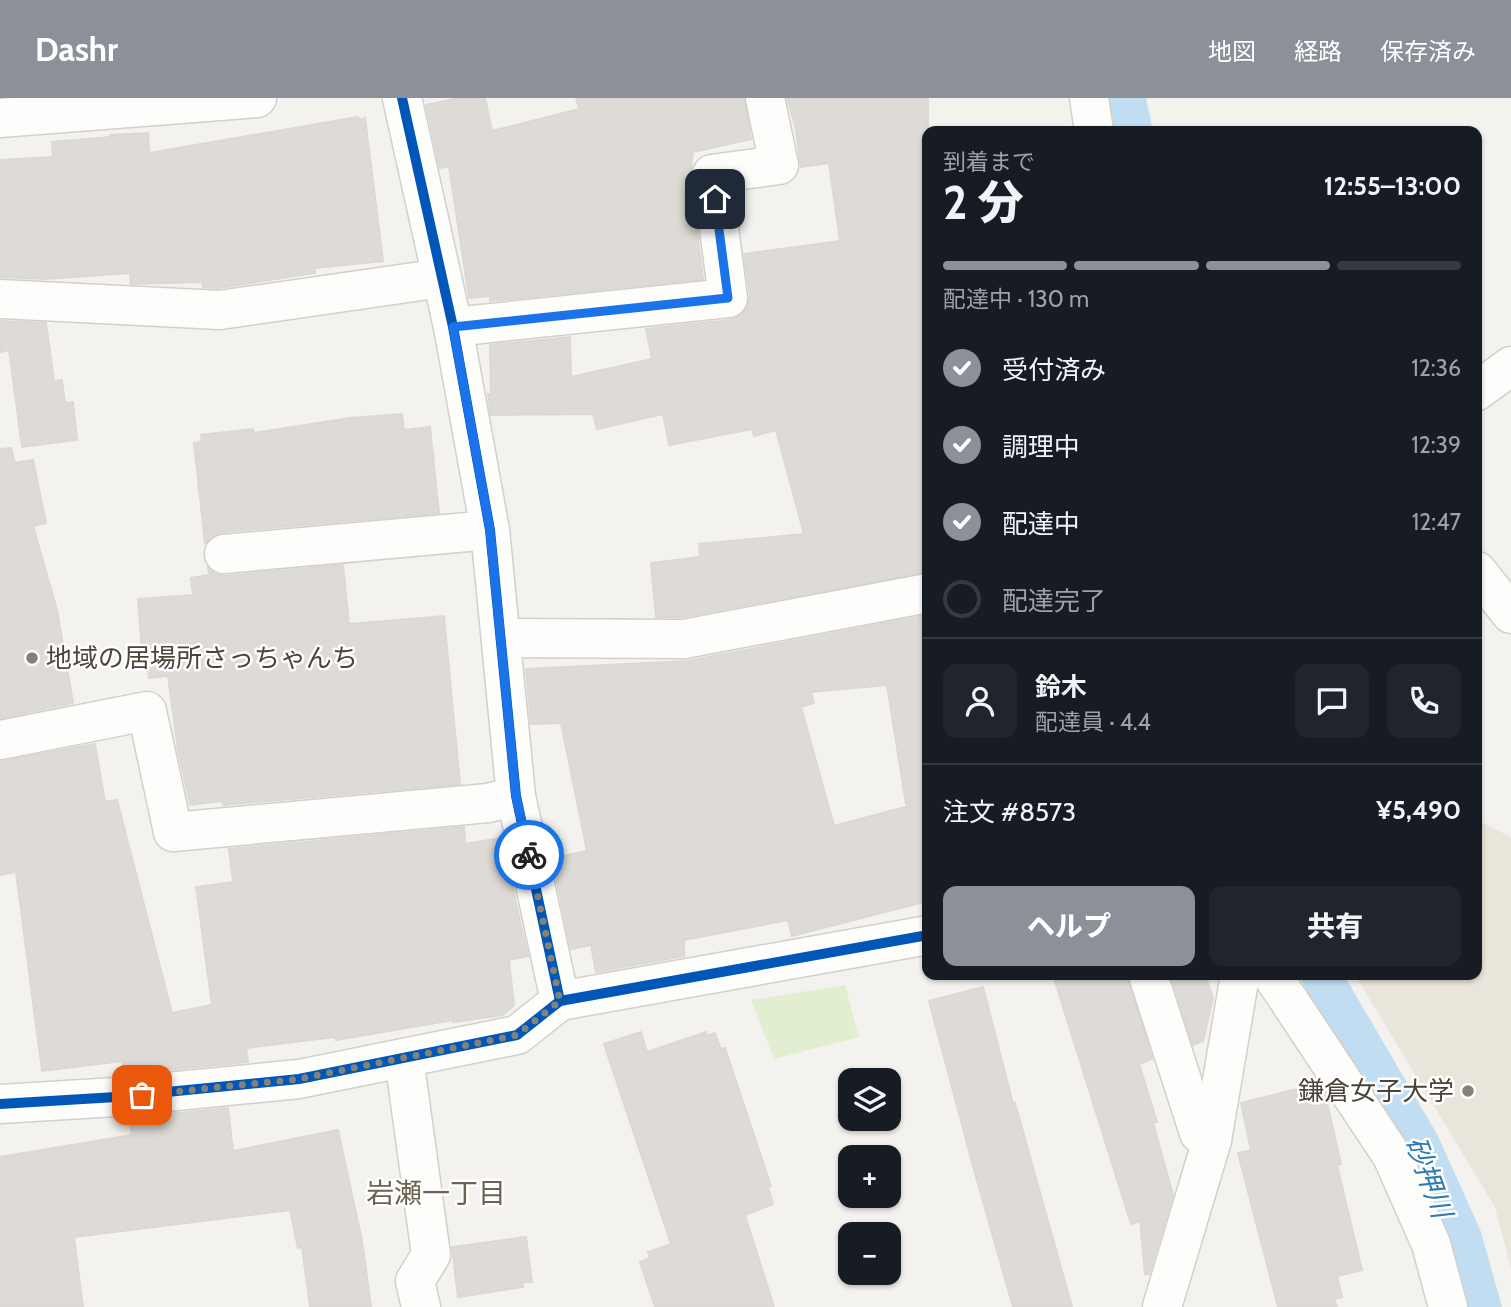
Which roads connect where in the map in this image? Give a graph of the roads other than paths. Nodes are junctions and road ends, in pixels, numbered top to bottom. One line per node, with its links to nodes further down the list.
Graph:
1 (257, 98): 5 (street)
2 (402, 98): 7 (street)
3 (765, 98): 9 (street)
4 (1089, 98): 6 (street)
5 (0, 118)
6 (1093, 126)
7 (442, 278): 8 (street); 9 (street)
8 (0, 299)
9 (453, 327): 12 (street)
10 (1511, 366): 11 (street)
11 (1482, 387)
12 (490, 530): 13 (street); 17 (street)
13 (224, 554)
14 (1482, 577): 16 (street)
15 (922, 594): 17 (street)
16 (1511, 614)
17 (503, 638): 19 (street)
18 (0, 740): 19 (street)
19 (516, 796): 24 (street)
20 (922, 936): 24 (street)
21 (1150, 980): 27 (street)
22 (1239, 980): 27 (street)
23 (1275, 980): 30 (street)
24 (560, 1001): 25 (street)
25 (404, 1058): 26 (street); 28 (street)
26 (0, 1104)
27 (1212, 1140): 29 (street)
28 (407, 1291)
29 (1162, 1307)
30 (1448, 1307)

